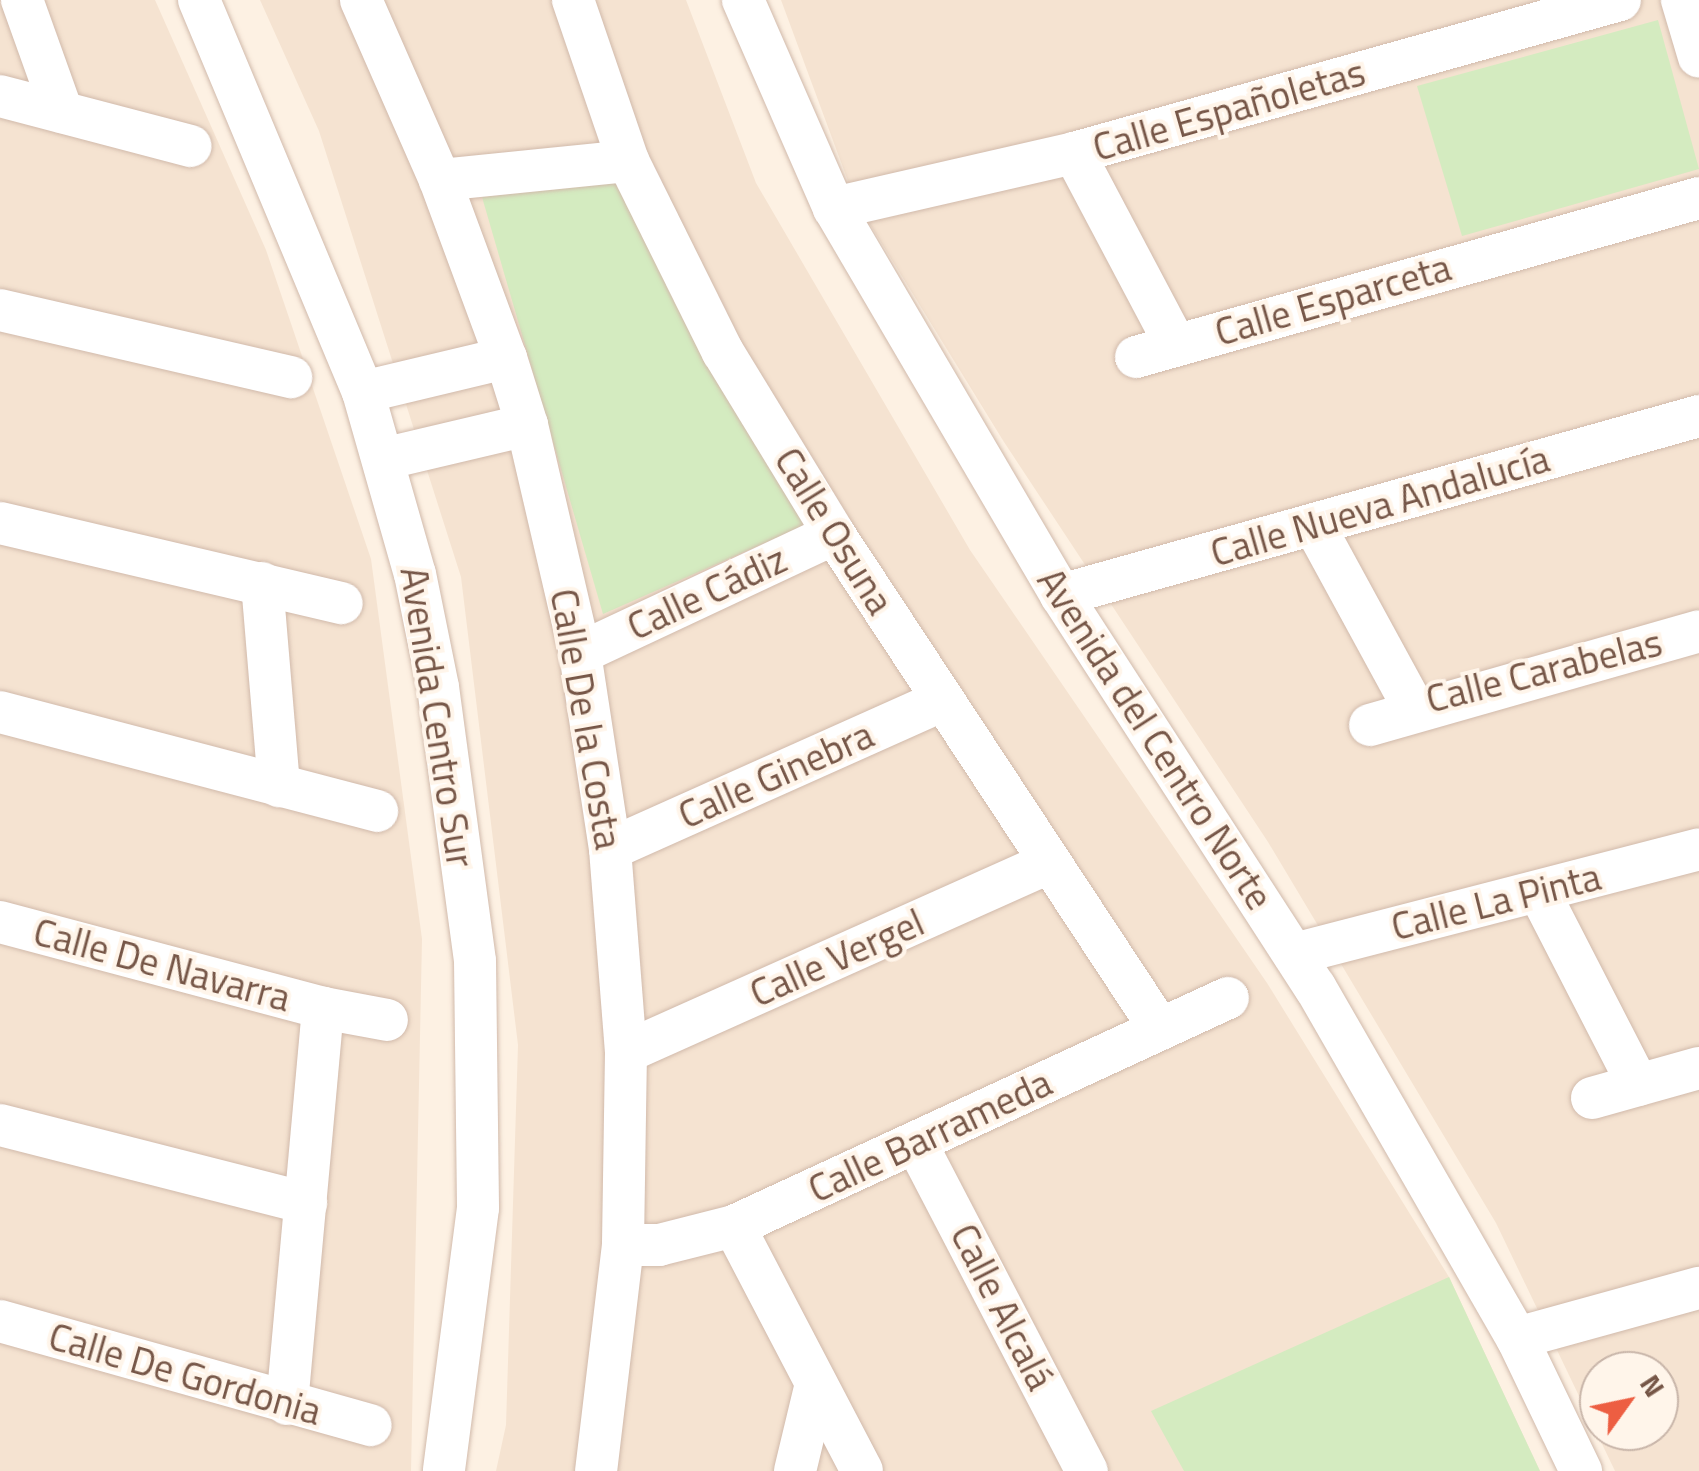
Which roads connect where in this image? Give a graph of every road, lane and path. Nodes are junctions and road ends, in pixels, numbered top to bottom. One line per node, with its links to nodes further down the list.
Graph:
1 (22, 0): 10 (street)
2 (199, 0): 20 (street, Avenida Centro Sur)
3 (361, 0): 14 (street, Calle De la Costa)
4 (572, 0): 13 (street, Calle Osuna)
5 (743, 0): 16 (street, Avenida del Centro Norte)
6 (1620, 0): 12 (street, Calle Españoletas)
7 (1682, 0): 8 (street)
8 (1699, 57)
9 (0, 96): 10 (street)
10 (62, 112): 11 (street)
11 (191, 146)
12 (1074, 153): 15 (street, Calle Esparceta); 16 (street, Calle Españoletas)
13 (628, 161): 14 (street); 26 (street, Calle Osuna)
14 (440, 180): 18 (street, Calle De la Costa)
15 (1699, 198)
16 (834, 208): 28 (street, Avenida del Centro Norte)
17 (0, 310): 19 (street)
18 (506, 358): 20 (street); 22 (street, Calle De la Costa)
19 (290, 377)
20 (363, 392): 23 (street, Avenida Centro Sur)
21 (1699, 416): 25 (street, Calle Nueva Andalucía)
22 (526, 426): 23 (street); 31 (street, Calle De la Costa)
23 (383, 459): 63 (street, Avenida Centro Sur)
24 (0, 522): 27 (street)
25 (1314, 525): 28 (street, Calle Nueva Andalucía); 33 (street, Calle Carabelas)
26 (834, 534): 31 (street, Calle Cádiz); 32 (street, Calle Osuna)
27 (262, 582): 29 (street); 36 (street)
28 (1060, 596): 43 (street, Avenida del Centro Norte)
29 (342, 603)
30 (1699, 631): 33 (street, Calle Carabelas)
31 (580, 653): 38 (street, Calle De la Costa)
32 (943, 700): 38 (street, Calle Ginebra); 40 (street, Calle Osuna)
33 (1415, 710): 35 (street)
34 (0, 712): 36 (street)
35 (1370, 724)
36 (279, 786): 37 (street)
37 (377, 811)
38 (610, 849): 48 (street, Calle De la Costa)
39 (1699, 849): 41 (street, Calle La Pinta)
40 (1049, 864): 47 (street, Calle Osuna); 48 (street, Calle Vergel)
41 (1539, 892): 43 (street, Calle La Pinta); 50 (street)
42 (0, 922): 45 (street, Calle De Navarra)
43 (1294, 954): 59 (street, Avenida del Centro Norte)
44 (1228, 998): 47 (street, Calle Barrameda)
45 (323, 1008): 46 (street, Calle De Navarra); 54 (street, Calle De Navarra)
46 (387, 1020)
47 (1160, 1028): 53 (street, Calle Barrameda)
48 (626, 1052): 56 (street, Calle De la Costa)
49 (1699, 1068): 50 (street)
50 (1638, 1085): 51 (street)
51 (1592, 1098)
52 (0, 1125): 54 (street)
53 (916, 1143): 55 (street, Calle Barrameda); 67 (street, Calle Alcalá)
54 (306, 1202): 61 (street, Calle De Navarra)
55 (734, 1226): 56 (street, Calle Barrameda); 60 (street)
56 (623, 1245): 64 (street, Calle De la Costa)
57 (1699, 1288): 59 (street)
58 (0, 1321): 61 (street, Calle De Gordonia)
59 (1517, 1338): 68 (street, Avenida del Centro Norte)
60 (815, 1388): 65 (street); 66 (street)
61 (286, 1404): 62 (street, Calle De Gordonia)
62 (370, 1426)
63 (444, 1471)
64 (596, 1471)
65 (795, 1471)
66 (862, 1471)
67 (1087, 1471)
68 (1581, 1471)

